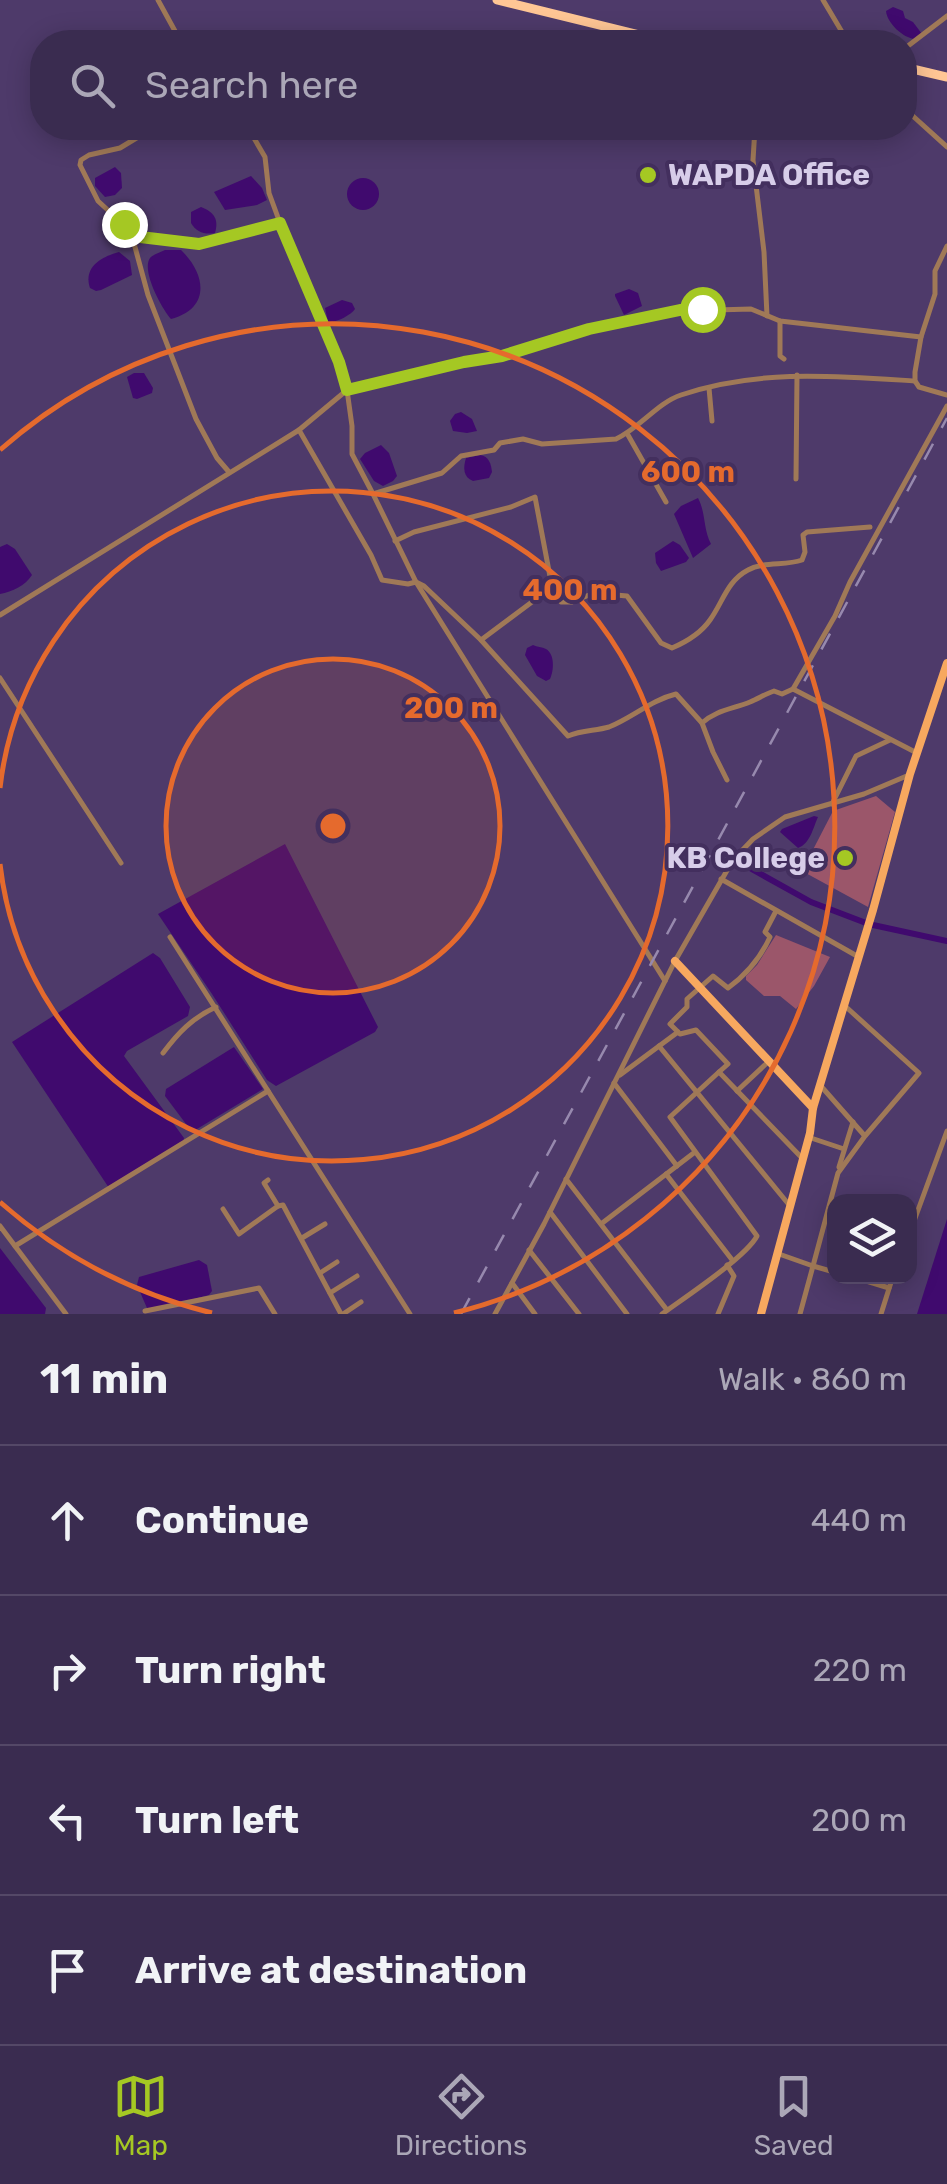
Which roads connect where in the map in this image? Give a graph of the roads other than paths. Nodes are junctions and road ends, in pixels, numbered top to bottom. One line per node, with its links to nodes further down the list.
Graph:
1 (158, 0): 5 (street)
2 (497, 0): 6 (highway)
3 (823, 0): 7 (street)
4 (947, 16): 8 (street)
5 (174, 30)
6 (620, 30)
7 (841, 30)
8 (917, 39)
9 (917, 70): 10 (highway)
10 (947, 77)
11 (917, 119): 15 (street)
12 (133, 140): 17 (street)
13 (255, 140): 16 (street)
14 (754, 140): 19 (street)
15 (947, 146)
16 (280, 223): 17 (street); 26 (street)
17 (132, 236): 32 (street)
18 (947, 246): 21 (street)
19 (767, 316): 20 (street); 26 (street)
20 (780, 321): 21 (street); 22 (street)
21 (921, 337): 24 (street)
22 (784, 359)
23 (798, 375): 24 (street); 25 (street); 33 (street)
24 (915, 381): 27 (street)
25 (709, 388): 29 (street); 31 (street)
26 (347, 390): 30 (street); 34 (street)
27 (947, 395)
28 (947, 406): 44 (street)
29 (712, 421)
30 (299, 430): 32 (street); 38 (street)
31 (627, 434): 34 (street); 35 (street)
32 (229, 472): 40 (street)
33 (796, 479)
34 (373, 494): 37 (street)
35 (666, 502)
36 (870, 527): 39 (street)
37 (395, 542): 38 (street); 39 (street)
38 (416, 582): 41 (street); 57 (street)
39 (552, 587): 41 (street)
40 (0, 615)
41 (481, 640): 45 (street)
42 (947, 663): 47 (main road)
43 (0, 678): 51 (street)
44 (792, 689): 45 (street); 46 (street)
45 (702, 723): 49 (street)
46 (890, 740): 47 (street); 50 (street)
47 (917, 753): 48 (main road)
48 (910, 774): 50 (street); 55 (main road)
49 (726, 780)
50 (832, 804): 52 (street)
51 (121, 862)
52 (721, 878): 53 (street); 56 (street)
53 (776, 911): 55 (street); 58 (street)
54 (170, 938): 60 (street)
55 (858, 957): 59 (main road)
56 (675, 961): 57 (street); 58 (main road)
57 (665, 980): 66 (street)
58 (700, 988): 61 (street); 64 (main road)
59 (843, 1004): 67 (main road); 74 (street)
60 (216, 1007): 63 (street); 69 (street)
61 (678, 1032): 62 (street); 65 (street)
62 (658, 1046): 66 (street); 70 (street)
63 (163, 1053)
64 (769, 1061): 68 (street); 71 (main road)
65 (719, 1072): 68 (street); 70 (street)
66 (616, 1080): 79 (street); 82 (street)
67 (820, 1085): 71 (main road); 72 (street)
68 (738, 1091): 78 (street)
69 (268, 1092): 93 (street); 113 (street)
70 (696, 1093): 77 (street); 85 (street)
71 (813, 1108): 75 (main road)
72 (853, 1122): 74 (street); 76 (street)
73 (947, 1131): 88 (street)
74 (865, 1136): 80 (street)
75 (808, 1137): 76 (street); 78 (main road)
76 (844, 1149): 80 (street)
77 (695, 1152): 79 (street); 97 (street)
78 (802, 1158): 85 (main road)
79 (677, 1166): 81 (street)
80 (838, 1172): 98 (street)
81 (666, 1174): 90 (street); 97 (street)
82 (566, 1179): 87 (street); 90 (street)
83 (268, 1180): 84 (street)
84 (278, 1206): 86 (street); 92 (street)
85 (790, 1207): 95 (main road)
86 (223, 1209)
87 (550, 1212): 94 (street); 117 (street)
88 (917, 1213)
89 (325, 1224): 92 (street)
90 (601, 1224): 108 (street)
91 (0, 1226): 93 (street)
92 (302, 1238): 100 (street)
93 (15, 1246): 109 (street)
94 (530, 1250): 102 (street); 116 (street)
95 (778, 1254): 98 (street); 119 (main road)
96 (337, 1262): 100 (street)
97 (730, 1263): 108 (street); 118 (street)
98 (813, 1266): 99 (street); 120 (street)
99 (827, 1270)
100 (320, 1273): 106 (street)
101 (357, 1276): 106 (street)
102 (512, 1283): 114 (street); 115 (street)
103 (876, 1284): 105 (street)
104 (890, 1284): 105 (street)
105 (889, 1288): 121 (street)
106 (330, 1294): 111 (street)
107 (146, 1311): 110 (street)
108 (664, 1312)
109 (66, 1314)
110 (276, 1314)
111 (342, 1314): 112 (street)
112 (359, 1314)
113 (410, 1314)
114 (495, 1314)
115 (535, 1314)
116 (579, 1314)
117 (626, 1314)
118 (718, 1314)
119 (760, 1314)
120 (800, 1314)
121 (881, 1314)

